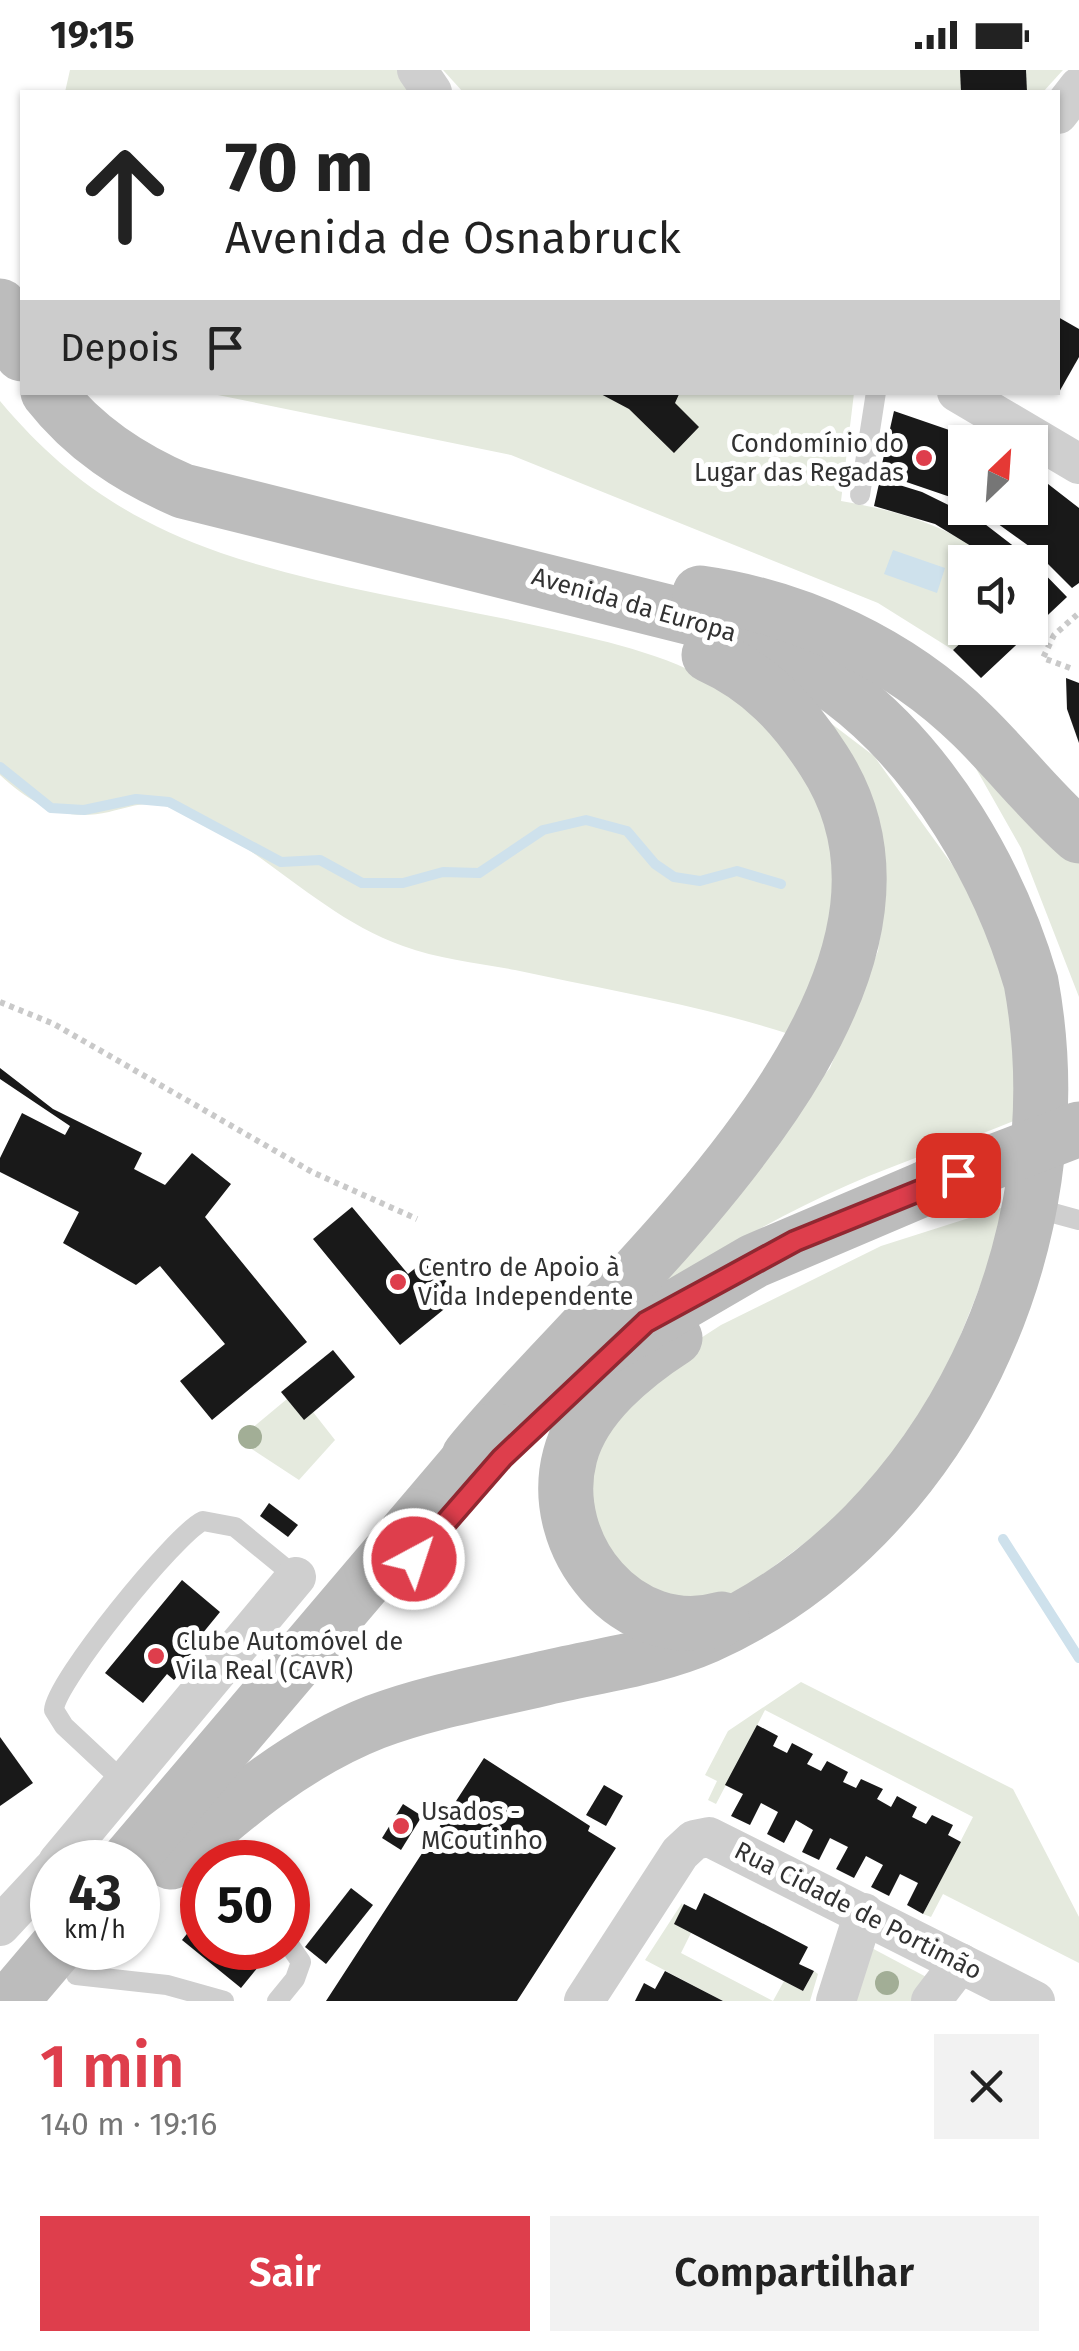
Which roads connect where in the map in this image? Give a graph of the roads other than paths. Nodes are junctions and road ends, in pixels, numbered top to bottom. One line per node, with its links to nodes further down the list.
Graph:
1 (1079, 88): 2 (street)
2 (1060, 112)
3 (0, 306): 4 (main road)
4 (20, 350)
5 (51, 395): 10 (main road, Avenida da Europa)
6 (876, 395): 9 (lane)
7 (962, 395): 8 (street)
8 (1079, 464)
9 (860, 495)
10 (508, 569): 11 (main road); 15 (main road, Avenida da Europa); 17 (main road)
11 (1079, 836)
12 (1079, 1128): 14 (main road, bridge)
13 (1079, 1152): 14 (main road)
14 (932, 1197): 16 (main road); 19 (main road)
15 (1060, 1215): 19 (main road, Avenida da Europa)
16 (646, 1322): 17 (main road); 23 (main road)
17 (469, 1456): 22 (main road)
18 (296, 1577): 20 (street); 20 (lane)
19 (771, 1597): 24 (main road)
20 (124, 1783): 21 (street)
21 (76, 1840)
22 (160, 1870)
23 (160, 1870)
24 (160, 1872)
25 (30, 1894): 27 (street)
26 (864, 1914): 28 (street, Rua Cidade de Portimão); 35 (street, Rua Cidade de Portimão); 36 (street)
27 (0, 1926)
28 (960, 1963): 37 (street); 38 (street, Rua Cidade de Portimão)
29 (67, 1970): 32 (main road)
30 (83, 1970): 33 (lane)
31 (298, 1970): 34 (lane)
32 (11, 2001)
33 (224, 2001)
34 (277, 2001)
35 (584, 2001)
36 (836, 2001)
37 (931, 2001)
38 (1035, 2001)

